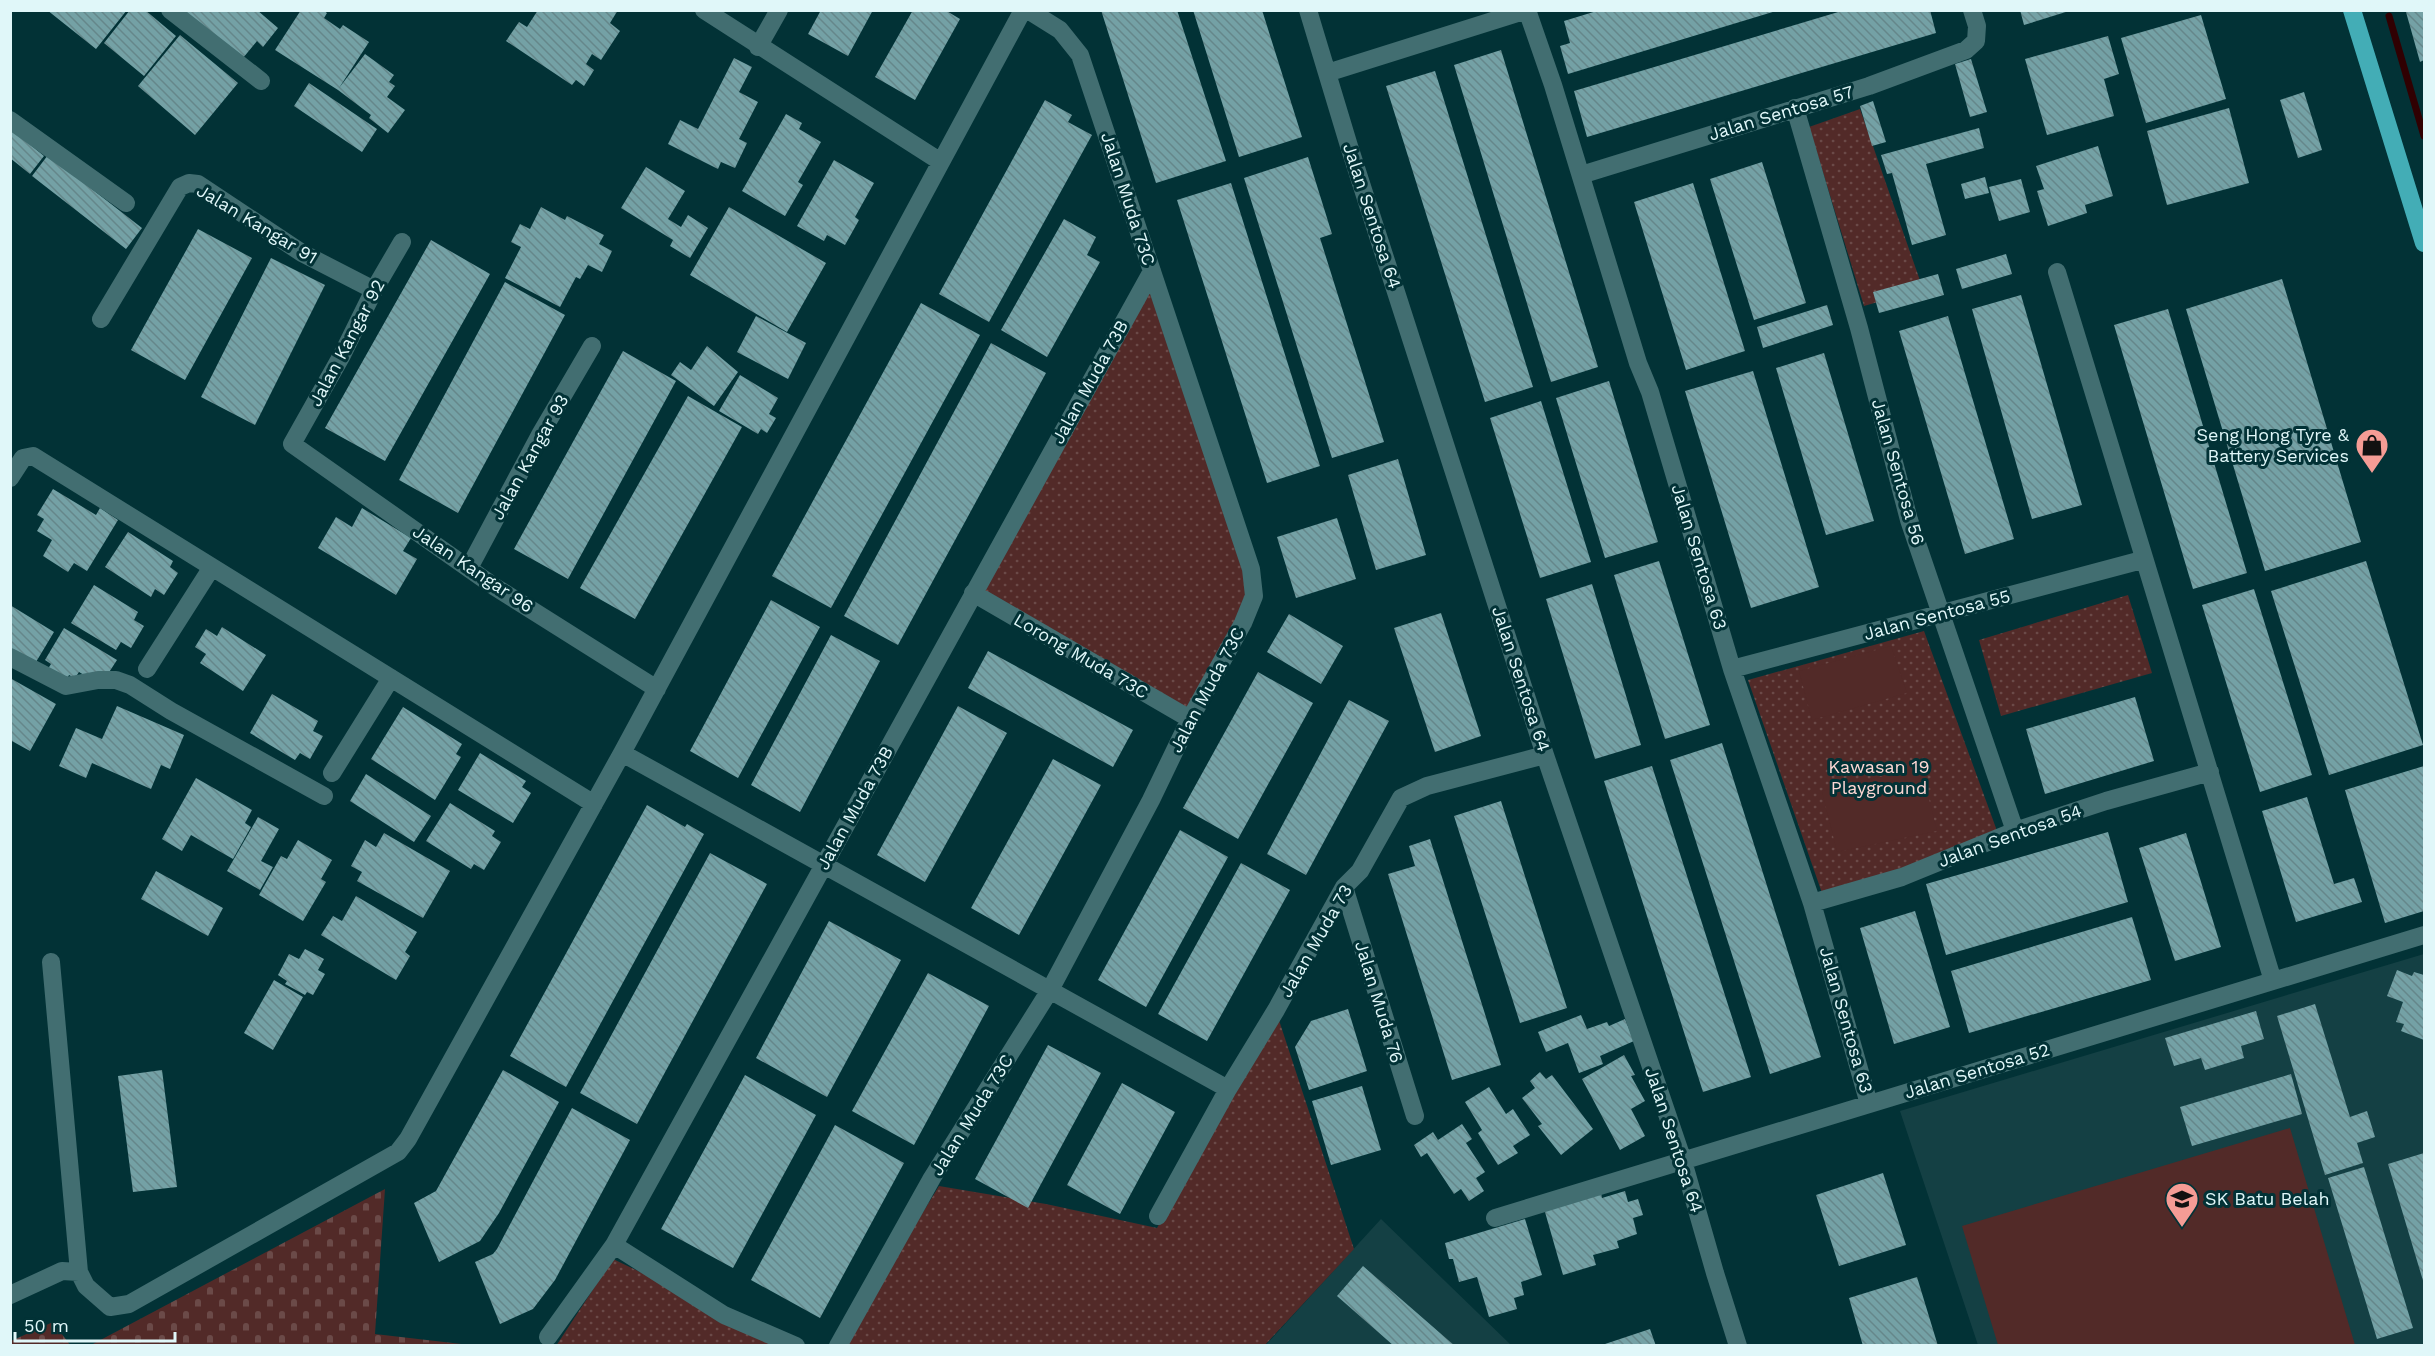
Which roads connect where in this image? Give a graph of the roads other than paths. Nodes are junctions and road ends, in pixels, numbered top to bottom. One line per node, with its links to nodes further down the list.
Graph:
1 (170, 10): 12 (street)
2 (704, 10): 10 (street)
3 (778, 10): 10 (street)
4 (1023, 10): 15 (street)
5 (1028, 10): 21 (street, Jalan Muda 73C)
6 (1308, 10): 11 (street, Jalan Sentosa 64)
7 (1972, 10): 13 (street, Jalan Sentosa 57)
8 (2352, 10): 18 (highway)
9 (1527, 11): 11 (street); 16 (street, Jalan Sentosa 63)
10 (758, 47): 15 (street)
11 (1327, 73): 40 (street, Jalan Sentosa 64)
12 (261, 81)
13 (1795, 108): 16 (street, Jalan Sentosa 57); 32 (street, Jalan Sentosa 56)
14 (10, 120): 17 (street)
15 (941, 162): 37 (street)
16 (1581, 175): 35 (street, Jalan Sentosa 63)
17 (126, 203)
18 (2421, 219): 20 (highway)
19 (402, 242): 23 (street, Jalan Kangar 92)
20 (2424, 243)
21 (1152, 271): 31 (street, Jalan Muda 73B); 38 (street, Jalan Muda 73C)
22 (2057, 272): 28 (street)
23 (374, 290): 24 (street, Jalan Kangar 91); 26 (street, Jalan Kangar 92)
24 (101, 319)
25 (592, 346): 30 (street, Jalan Kangar 93)
26 (292, 444): 30 (street, Jalan Kangar 96)
27 (10, 478): 29 (street)
28 (2142, 560): 32 (street, Jalan Sentosa 55); 41 (street)
29 (212, 567): 34 (street); 36 (street)
30 (469, 568): 37 (street, Jalan Kangar 96)
31 (973, 593): 38 (street, Lorong Muda 73C); 46 (street, Jalan Muda 73B)
32 (1942, 613): 35 (street, Jalan Sentosa 55); 45 (street, Jalan Sentosa 56)
33 (10, 657): 43 (street)
34 (147, 669)
35 (1732, 669): 48 (street, Jalan Sentosa 63)
36 (392, 678): 42 (street); 44 (street)
37 (657, 689): 39 (street)
38 (1190, 719): 52 (street, Jalan Muda 73C)
39 (622, 753): 44 (street); 46 (street)
40 (1545, 754): 47 (street, Jalan Muda 73); 56 (street, Jalan Sentosa 64)
41 (2210, 772): 45 (street, Jalan Sentosa 54); 51 (street)
42 (332, 773)
43 (324, 796)
44 (594, 804): 60 (street)
45 (2015, 831): 48 (street, Jalan Sentosa 54)
46 (823, 865): 52 (street); 59 (street, Jalan Muda 73B)
47 (1344, 887): 53 (street, Jalan Muda 73); 55 (street, Jalan Muda 76)
48 (1812, 903): 54 (street, Jalan Sentosa 63)
49 (2424, 935): 51 (street, Jalan Sentosa 52)
50 (51, 962): 60 (street)
51 (2273, 981): 54 (street, Jalan Sentosa 52)
52 (1050, 990): 53 (street); 63 (street, Jalan Muda 73C)
53 (1228, 1089): 57 (street, Jalan Muda 73)
54 (1869, 1104): 56 (street, Jalan Sentosa 52)
55 (1415, 1116)
56 (1683, 1161): 58 (street, Jalan Sentosa 52); 65 (street, Jalan Sentosa 64)
57 (1158, 1216)
58 (1495, 1218)
59 (614, 1245): 62 (street, Jalan Muda 73B); 64 (street)
60 (79, 1272): 61 (street)
61 (10, 1295)
62 (548, 1337)
63 (841, 1342)
64 (796, 1346)
65 (1738, 1346)

